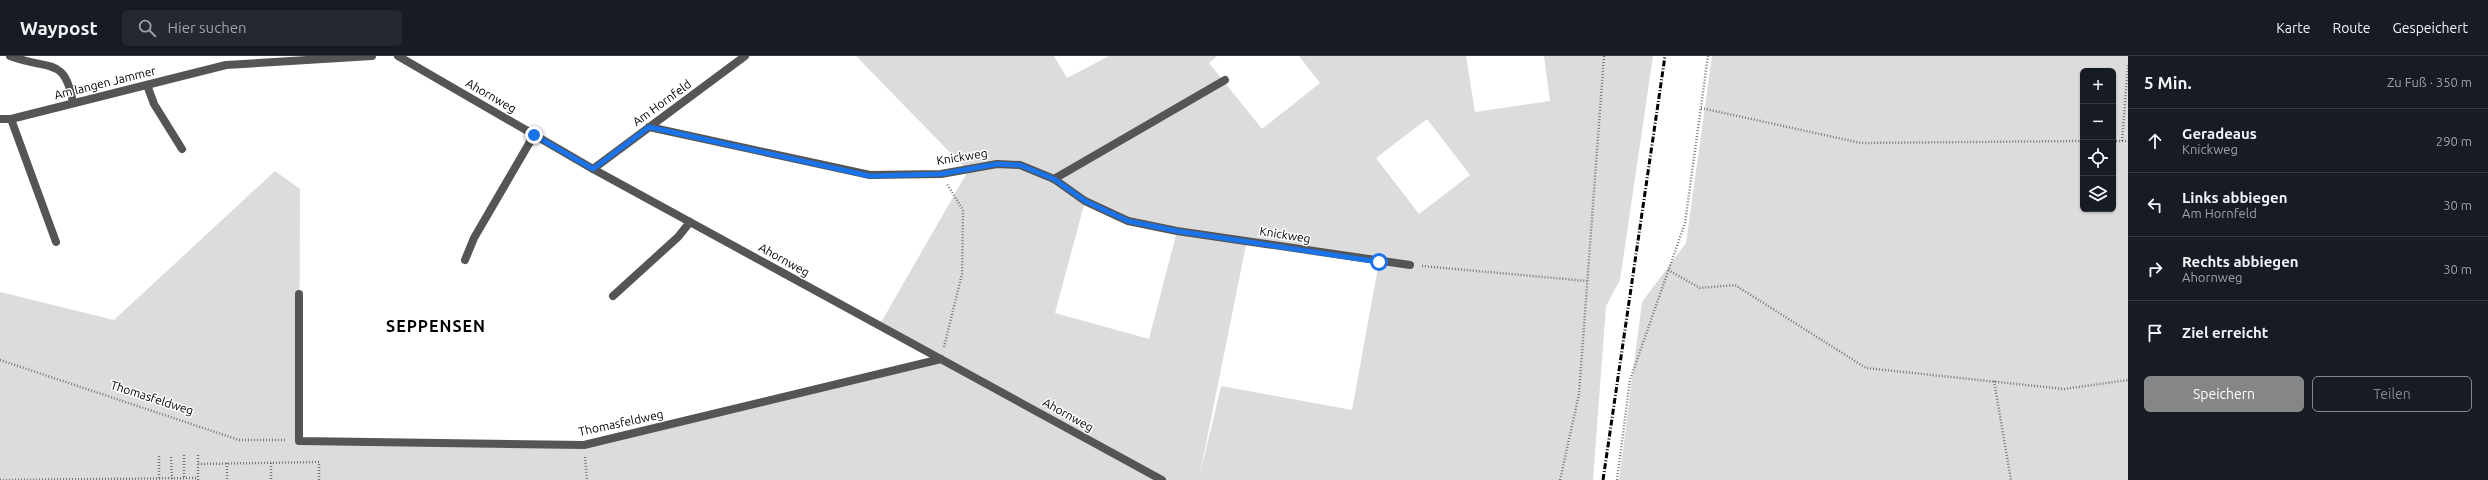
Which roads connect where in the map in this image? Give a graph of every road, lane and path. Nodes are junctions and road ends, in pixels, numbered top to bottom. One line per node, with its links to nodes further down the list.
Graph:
1 (10, 56): 10 (street)
2 (372, 56): 9 (street, Am langen Jammer)
3 (398, 56): 15 (street, Ahornweg)
4 (745, 56): 14 (street, Am Hornfeld)
5 (1604, 56): 29 (path)
6 (1708, 56): 11 (path)
7 (2128, 65): 18 (path)
8 (1225, 80): 23 (street)
9 (147, 85): 10 (street, Am langen Jammer); 20 (street)
10 (73, 103): 13 (street, Am langen Jammer)
11 (1701, 108): 16 (path); 28 (path)
12 (0, 119): 13 (street, Am langen Jammer)
13 (11, 119): 25 (street)
14 (649, 127): 21 (street, Am Hornfeld); 22 (street, Knickweg)
15 (534, 135): 21 (street, Ahornweg); 26 (street)
16 (2080, 141)
17 (2116, 141): 18 (path)
18 (2122, 141): 19 (path)
19 (2128, 141)
20 (182, 150)
21 (593, 169): 24 (street, Ahornweg)
22 (941, 174): 23 (street, Knickweg); 32 (path)
23 (1054, 179): 27 (street, Knickweg)
24 (690, 222): 31 (street); 32 (street, Ahornweg)
25 (56, 242)
26 (465, 260)
27 (1410, 265): 29 (path)
28 (1668, 270): 35 (path); 60 (path)
29 (1587, 281): 59 (path)
30 (299, 294): 36 (street)
31 (613, 296)
32 (941, 359): 37 (street, Thomasfeldweg); 58 (street, Ahornweg)
33 (0, 360): 36 (path, Thomasfeldweg)
34 (2128, 380): 35 (path)
35 (1994, 381): 61 (path)
36 (299, 441): 37 (street, Thomasfeldweg)
37 (584, 445): 57 (path)
38 (184, 455): 46 (path)
39 (198, 455): 43 (path)
40 (159, 456): 45 (path)
41 (171, 457): 49 (path)
42 (271, 463): 44 (path); 55 (path); 56 (path)
43 (198, 464): 44 (path); 50 (path)
44 (227, 464): 54 (path)
45 (159, 478): 48 (path); 49 (path)
46 (184, 478): 49 (path); 50 (path)
47 (83, 479): 48 (path); 53 (path)
48 (140, 479)
49 (172, 479)
50 (198, 479)
51 (0, 480): 52 (path)
52 (24, 480): 53 (path)
53 (48, 480)
54 (227, 480)
55 (271, 480)
56 (319, 480)
57 (587, 480)
58 (1162, 480)
59 (1560, 480)
60 (1617, 480)
61 (2011, 480)

